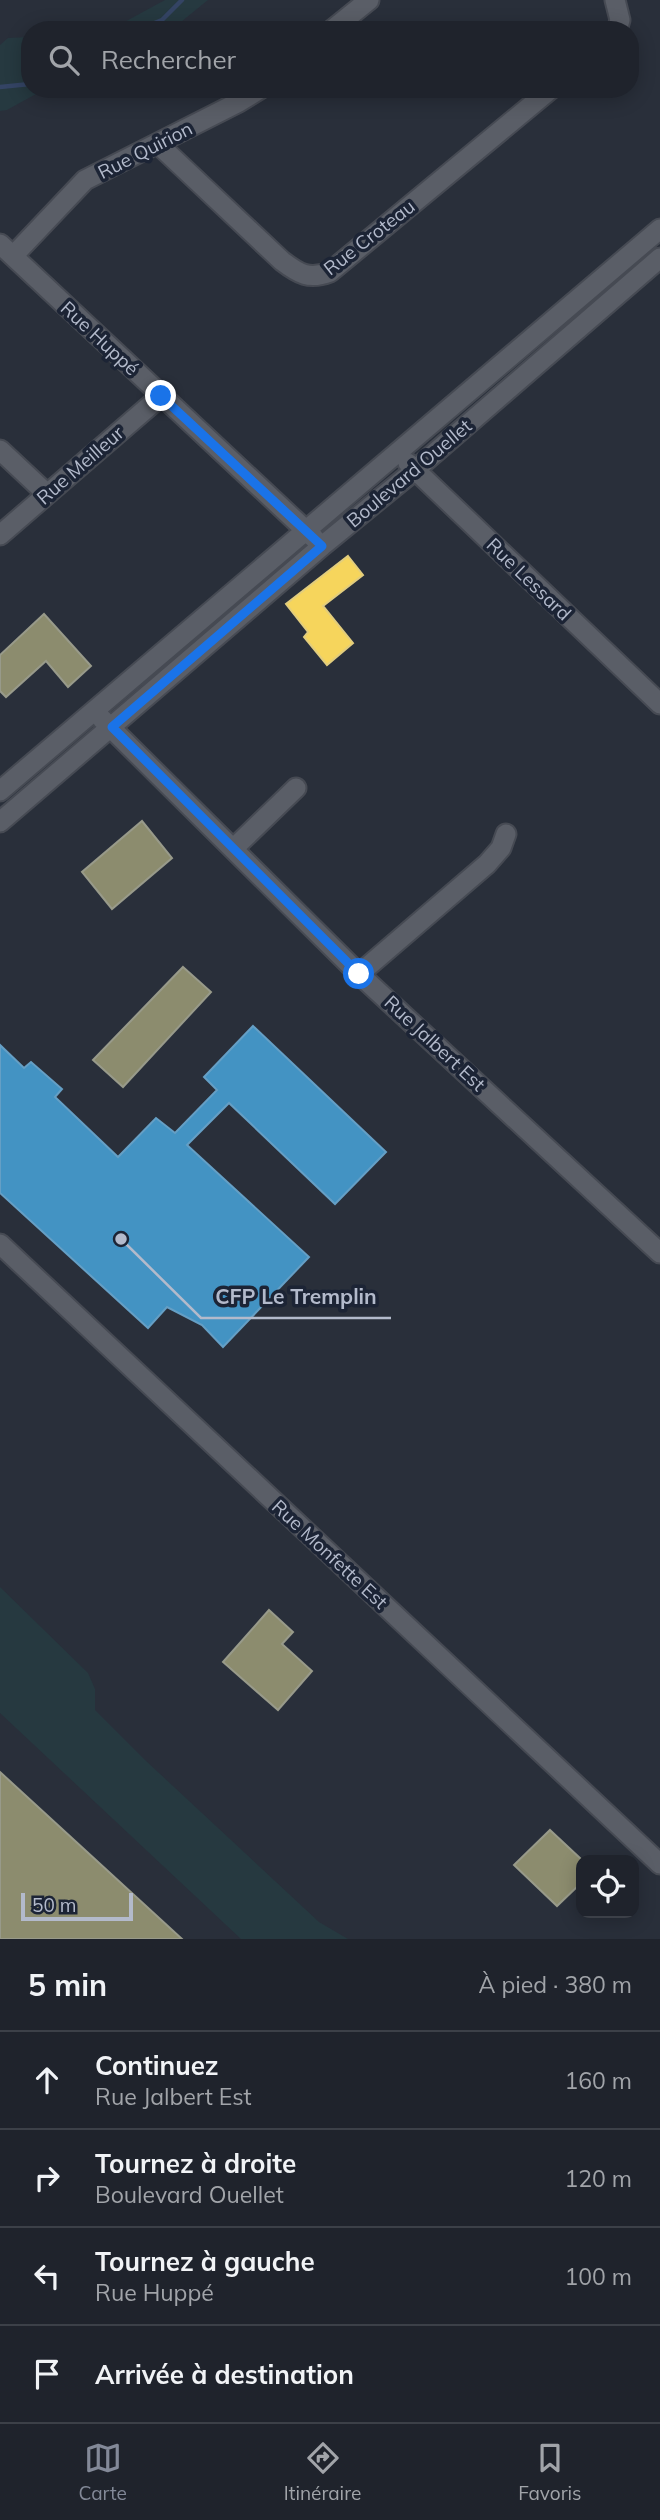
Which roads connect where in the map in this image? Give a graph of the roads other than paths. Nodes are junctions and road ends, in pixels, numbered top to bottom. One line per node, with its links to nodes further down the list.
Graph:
1 (369, 0): 3 (street)
2 (614, 0): 4 (street)
3 (343, 21)
4 (620, 21)
5 (245, 98): 7 (street, Rue Quirion)
6 (540, 98): 7 (street, Rue Croteau)
7 (158, 144): 9 (street, Rue Quirion)
8 (660, 229): 11 (street, Boulevard Ouellet)
9 (6, 250): 13 (street, Rue Huppé)
10 (660, 258): 12 (street, Boulevard Ouellet)
11 (580, 298): 12 (street); 15 (street, Boulevard Ouellet)
12 (593, 315): 16 (street, Boulevard Ouellet)
13 (161, 396): 17 (street, Rue Meilleur); 18 (street, Rue Huppé)
14 (0, 450): 17 (street)
15 (398, 453): 16 (street, Rue Lessard); 18 (street, Boulevard Ouellet)
16 (415, 470): 20 (street, Boulevard Ouellet); 21 (street, Rue Lessard)
17 (47, 494): 19 (street, Rue Meilleur)
18 (306, 531): 20 (street, Rue Huppé); 22 (street, Boulevard Ouellet)
19 (0, 535)
20 (322, 546): 23 (street, Boulevard Ouellet)
21 (660, 704)
22 (94, 711): 23 (street, Rue Jalbert Est); 25 (street, Boulevard Ouellet)
23 (112, 727): 26 (street, Boulevard Ouellet); 28 (street, Rue Jalbert Est)
24 (296, 788): 28 (street)
25 (0, 791)
26 (0, 822)
27 (506, 834): 29 (street)
28 (234, 848): 29 (street, Rue Jalbert Est)
29 (359, 974): 31 (street, Rue Jalbert Est)
30 (0, 1244): 32 (street, Rue Monfette Est)
31 (660, 1253)
32 (657, 1856)

